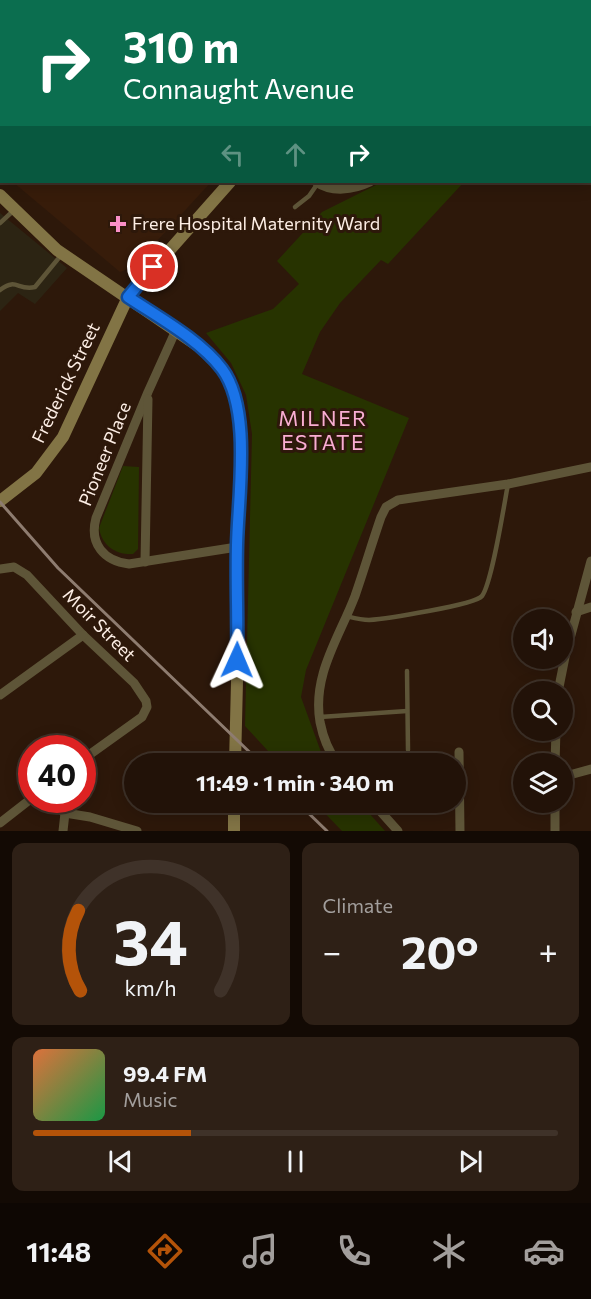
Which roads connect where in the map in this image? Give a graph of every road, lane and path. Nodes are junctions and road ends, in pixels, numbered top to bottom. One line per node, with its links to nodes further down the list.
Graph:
1 (229, 183): 11 (street, Frederick Street)
2 (316, 183): 6 (lane)
3 (319, 183): 4 (street)
4 (367, 183)
5 (0, 195): 7 (street)
6 (295, 207)
7 (14, 209): 8 (lane); 9 (street)
8 (0, 223)
9 (62, 254): 10 (lane); 11 (street)
10 (0, 291)
11 (128, 297): 12 (street); 16 (street, Frederick Street)
12 (176, 330): 13 (street, Pioneer Place); 17 (street)
13 (148, 392): 19 (street, Pioneer Place); 19 (street, Pioneer Place)
14 (591, 467): 15 (street)
15 (508, 484): 23 (street); 23 (lane)
16 (3, 499)
17 (237, 547): 19 (street, Pioneer Place); 33 (street)
18 (591, 561): 22 (street)
19 (146, 562)
20 (0, 569): 24 (street, Moir Street)
21 (591, 607): 22 (street)
22 (576, 612): 26 (street)
23 (346, 616): 29 (street)
24 (83, 635): 27 (street); 30 (street, Moir Street)
25 (408, 671): 28 (lane)
26 (560, 681)
27 (0, 695)
28 (408, 711): 29 (lane); 31 (lane)
29 (320, 717): 34 (street)
30 (96, 750)
31 (408, 750)
32 (459, 752): 47 (street)
33 (235, 753)
34 (331, 753)
35 (591, 769): 36 (street)
36 (573, 774)
37 (18, 809): 42 (street)
38 (65, 813): 43 (street); 44 (street)
39 (234, 813): 45 (street)
40 (382, 813): 46 (street)
41 (555, 813): 48 (street)
42 (0, 823)
43 (132, 830)
44 (63, 831)
45 (234, 831)
46 (398, 831)
47 (460, 831)
48 (555, 831)

